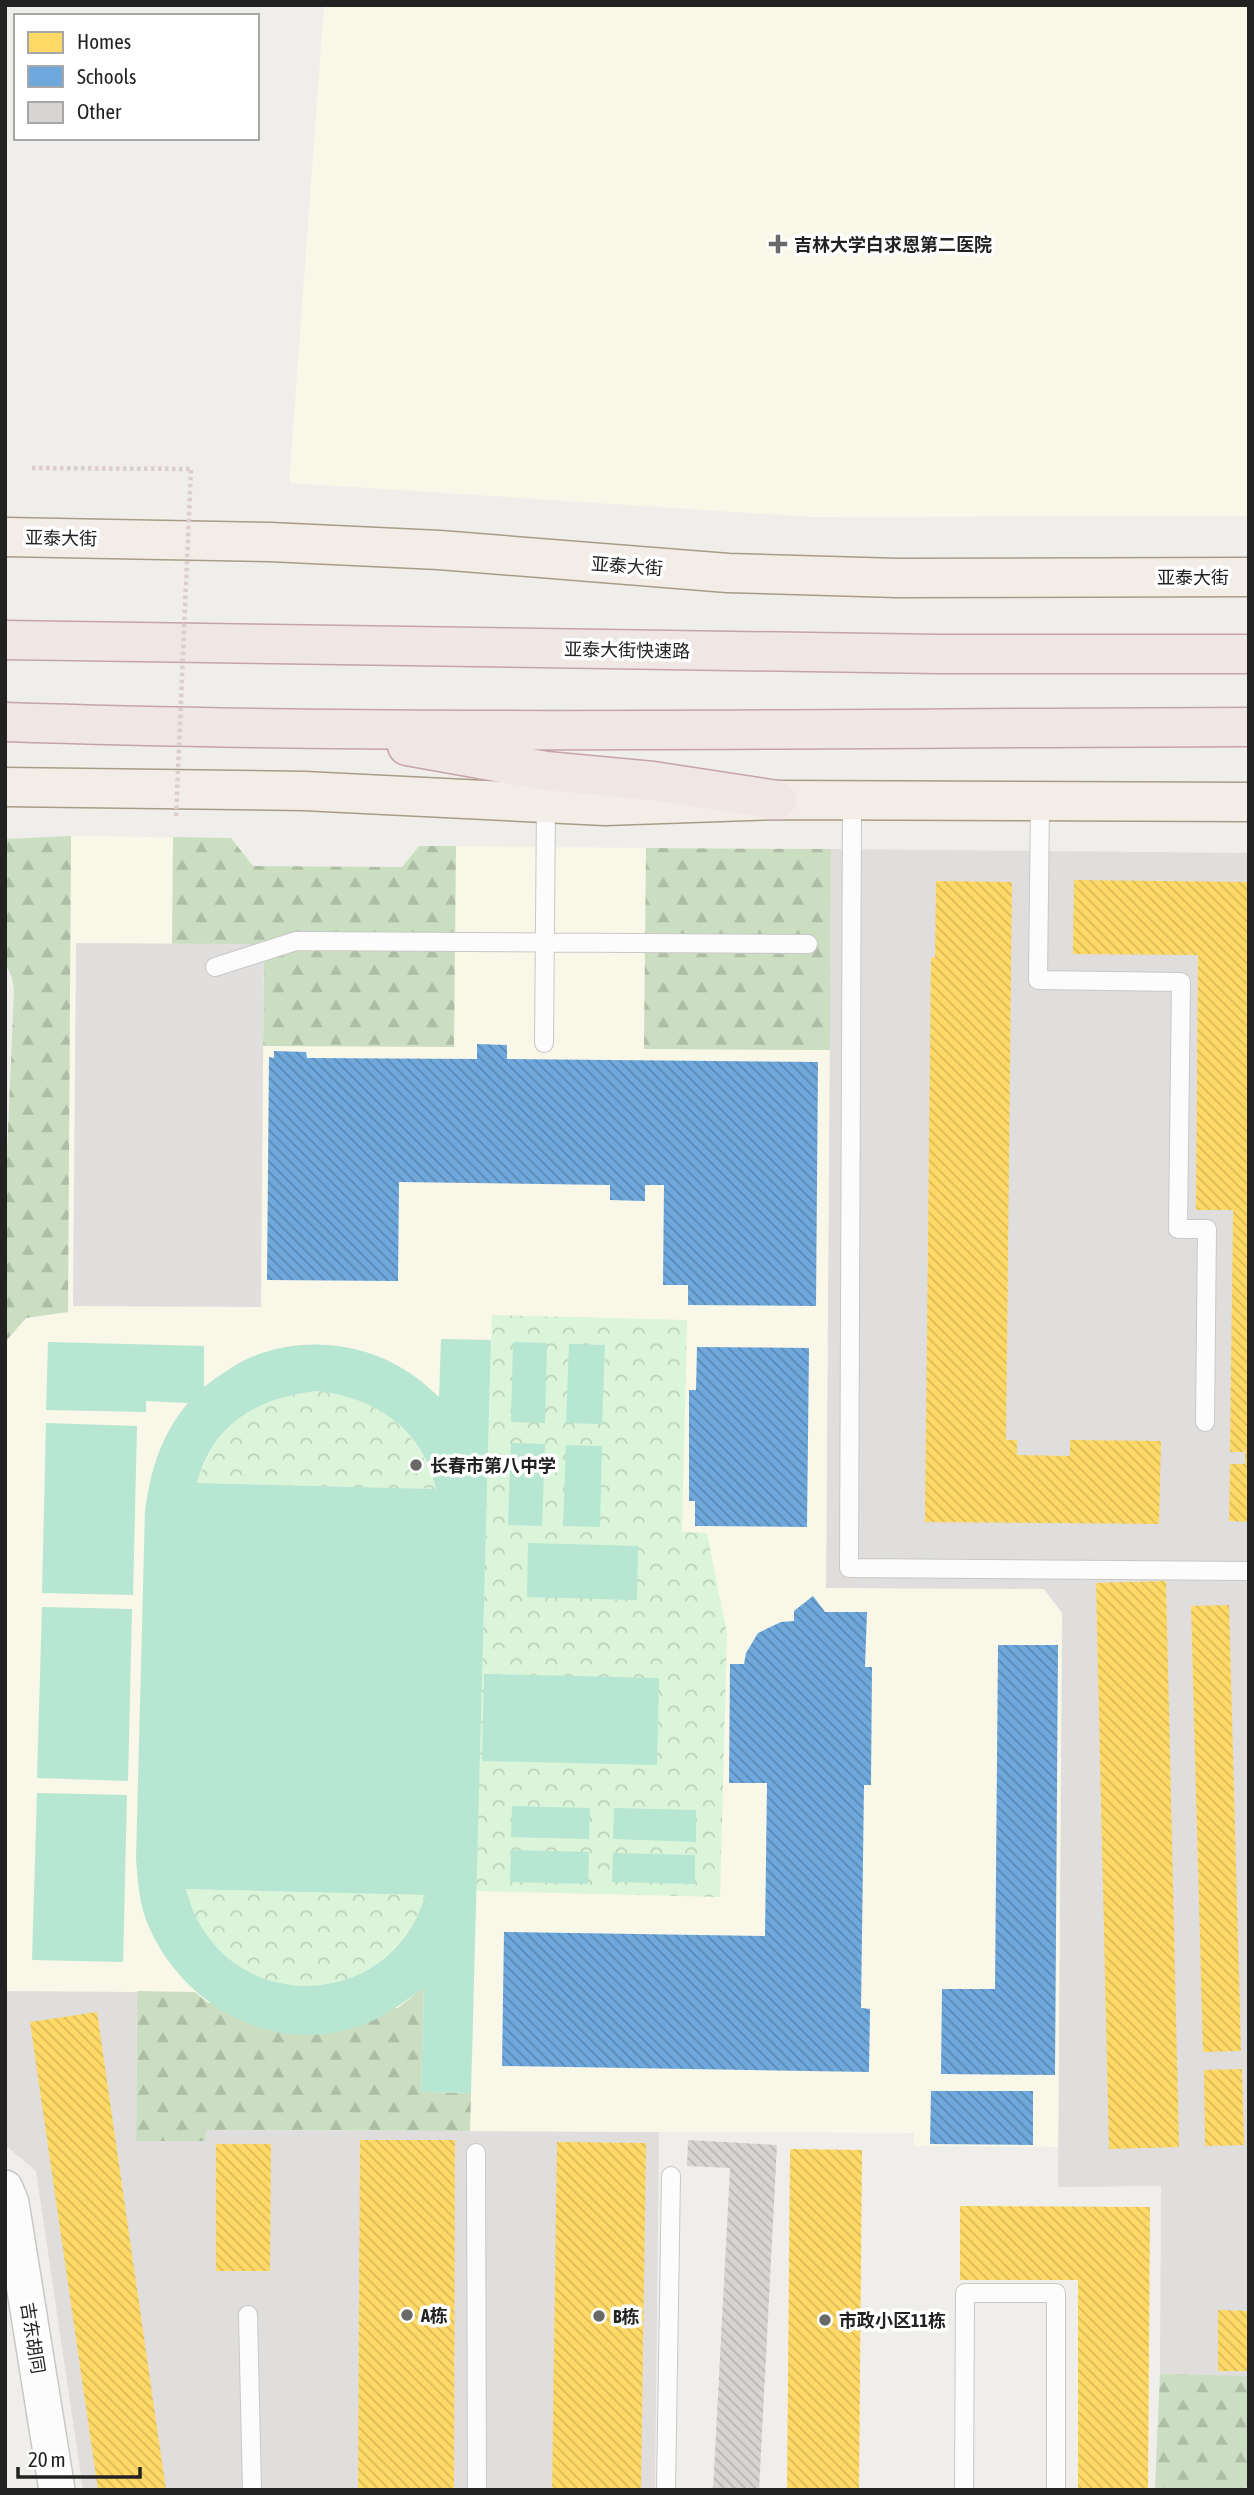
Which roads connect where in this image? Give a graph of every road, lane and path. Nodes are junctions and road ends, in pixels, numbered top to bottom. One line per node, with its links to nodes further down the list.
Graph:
1 (32, 468): 19 (path, bridge)
2 (5, 537): 3 (main road, 亚泰大街)
3 (1249, 577)
4 (5, 621): 6 (highway)
5 (5, 640): 6 (highway, 亚泰大街快速路)
6 (104, 643): 7 (highway, 亚泰大街快速路)
7 (1249, 654)
8 (5, 722): 9 (highway)
9 (104, 726): 11 (highway); 12 (highway)
10 (1249, 727): 11 (highway)
11 (341, 728): 14 (highway)
12 (5, 748)
13 (5, 787): 18 (main road)
14 (777, 800): 15 (main road); 18 (main road)
15 (852, 800): 16 (main road); 25 (lane)
16 (1040, 802): 17 (main road); 24 (lane)
17 (1249, 802)
18 (546, 803): 20 (lane)
19 (176, 816)
20 (545, 943): 21 (lane); 22 (lane); 23 (lane)
21 (808, 944)
22 (215, 967)
23 (544, 1043)
24 (1205, 1422)
25 (1249, 1572)
26 (476, 2152): 32 (lane)
27 (671, 2176): 33 (lane)
28 (5, 2188): 30 (street, 吉东胡同)
29 (248, 2315): 31 (lane)
30 (57, 2490)
31 (252, 2490)
32 (477, 2490)
33 (666, 2490)
34 (964, 2490): 35 (lane)
35 (1056, 2490)

